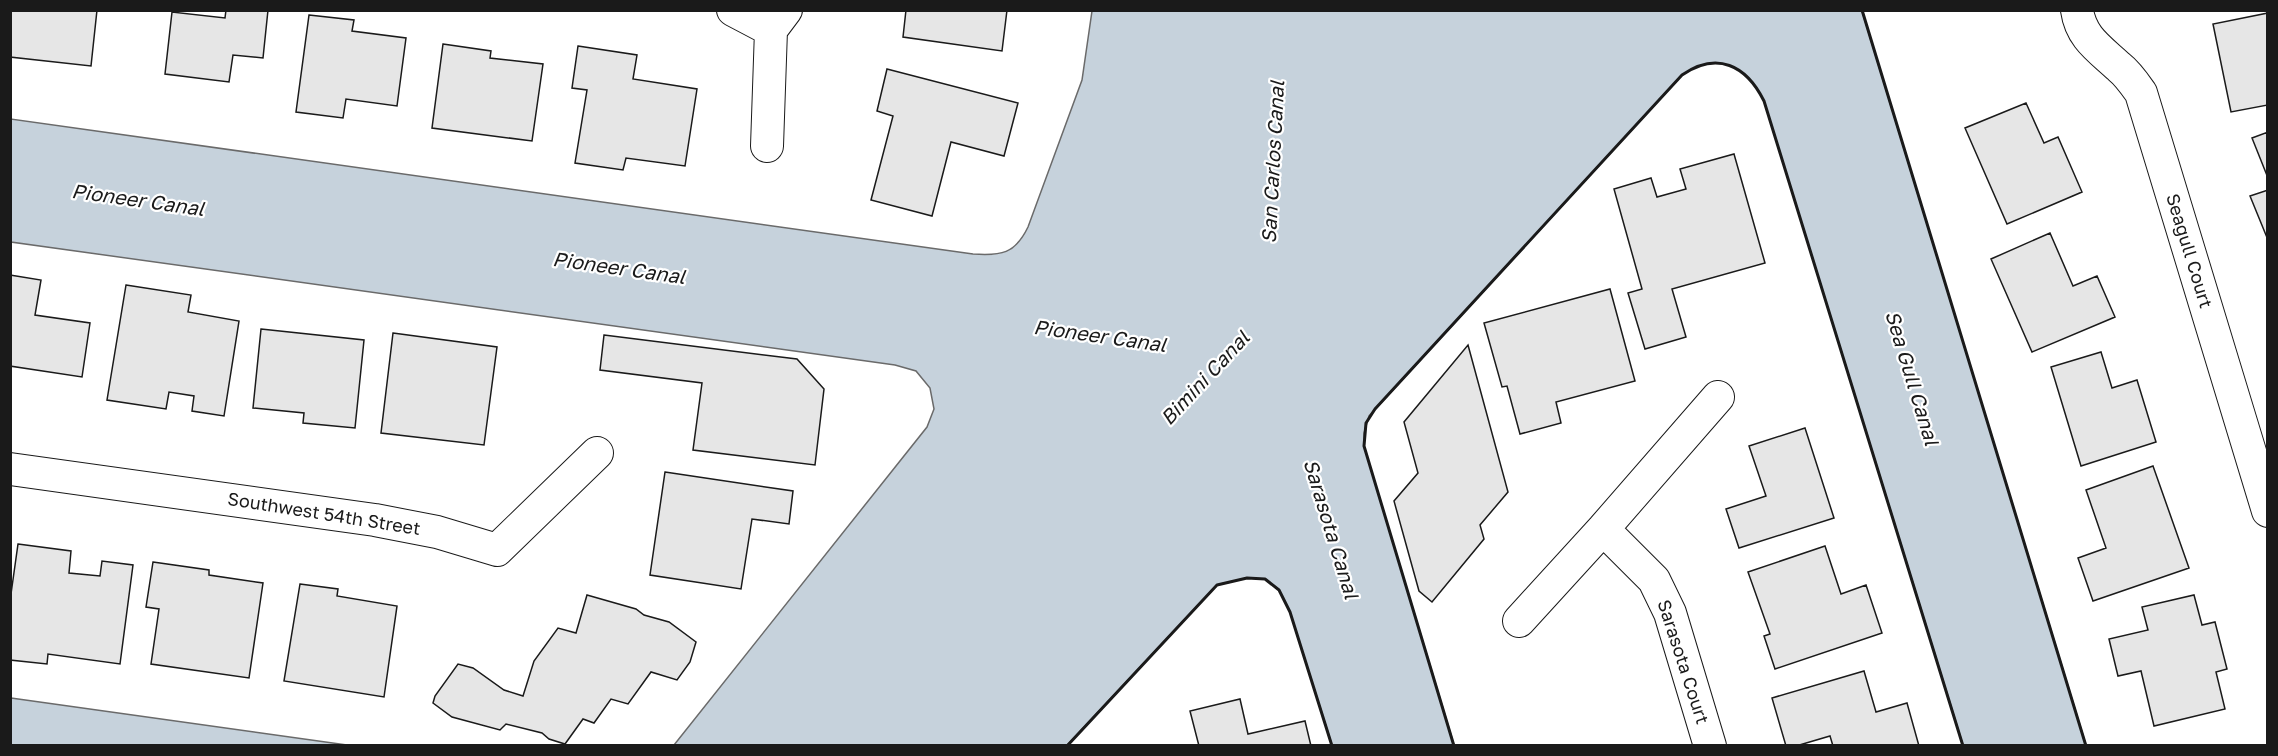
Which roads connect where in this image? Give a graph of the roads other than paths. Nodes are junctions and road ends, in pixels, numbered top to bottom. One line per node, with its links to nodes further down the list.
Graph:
1 (733, 10): 3 (street)
2 (2077, 10): 8 (street, Seagull Court)
3 (778, 20): 4 (street)
4 (767, 146)
5 (1718, 397): 9 (street)
6 (597, 453): 7 (street, Southwest 54th Street)
7 (10, 469)
8 (2268, 511)
9 (1603, 529): 10 (street); 11 (street, Sarasota Court)
10 (1519, 621)
11 (1710, 746)

